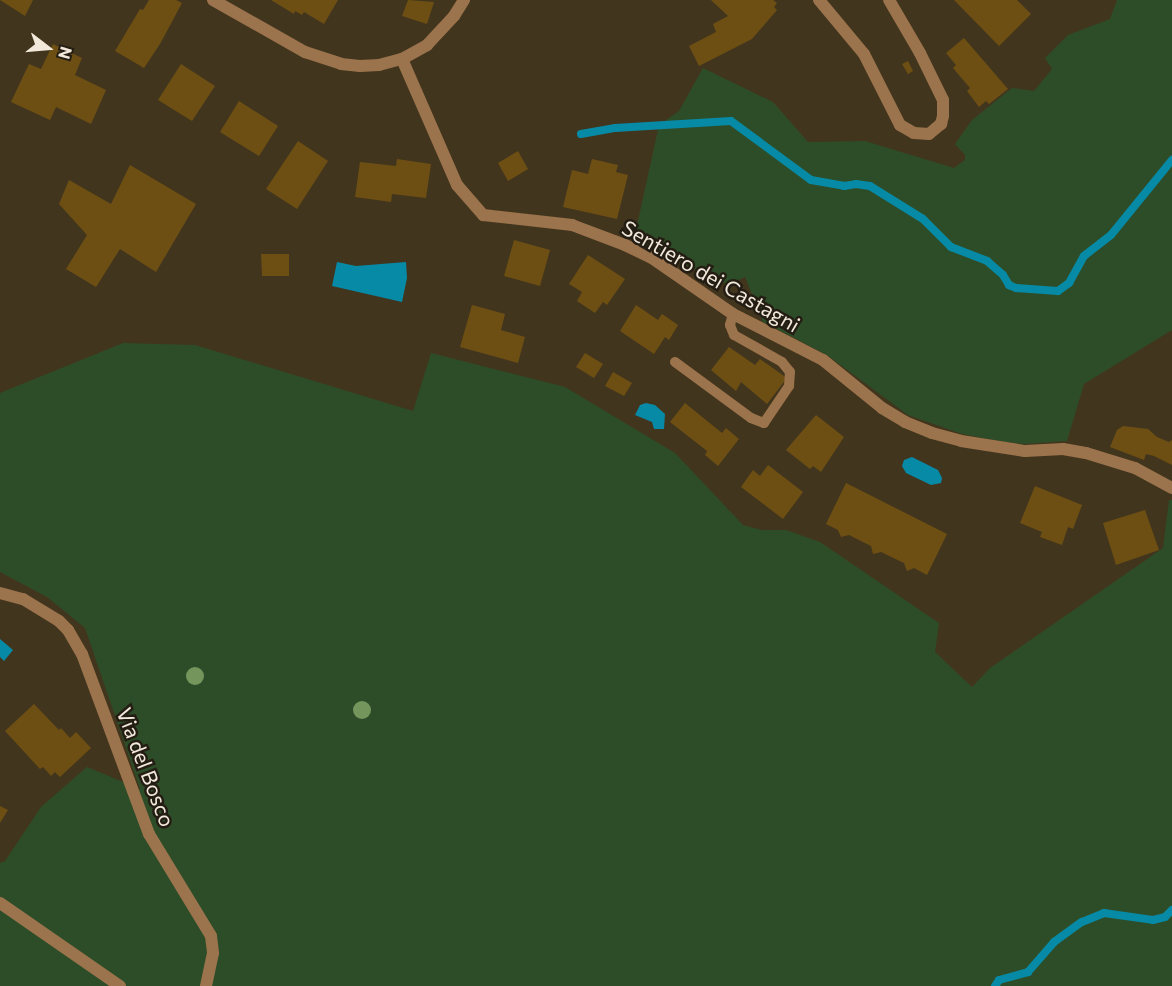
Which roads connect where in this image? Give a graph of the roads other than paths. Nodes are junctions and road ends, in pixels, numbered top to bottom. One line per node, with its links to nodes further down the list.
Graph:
1 (213, 0): 5 (street)
2 (464, 0): 5 (street)
3 (819, 0): 4 (street)
4 (889, 0)
5 (402, 59): 6 (street, Sentiero dei Castagni)
6 (733, 314): 7 (lane); 8 (street, Sentiero dei Castagni)
7 (675, 362)
8 (1172, 488)
9 (0, 593): 12 (street, Via del Bosco)
10 (0, 903): 11 (street)
11 (120, 986)
12 (206, 986)

